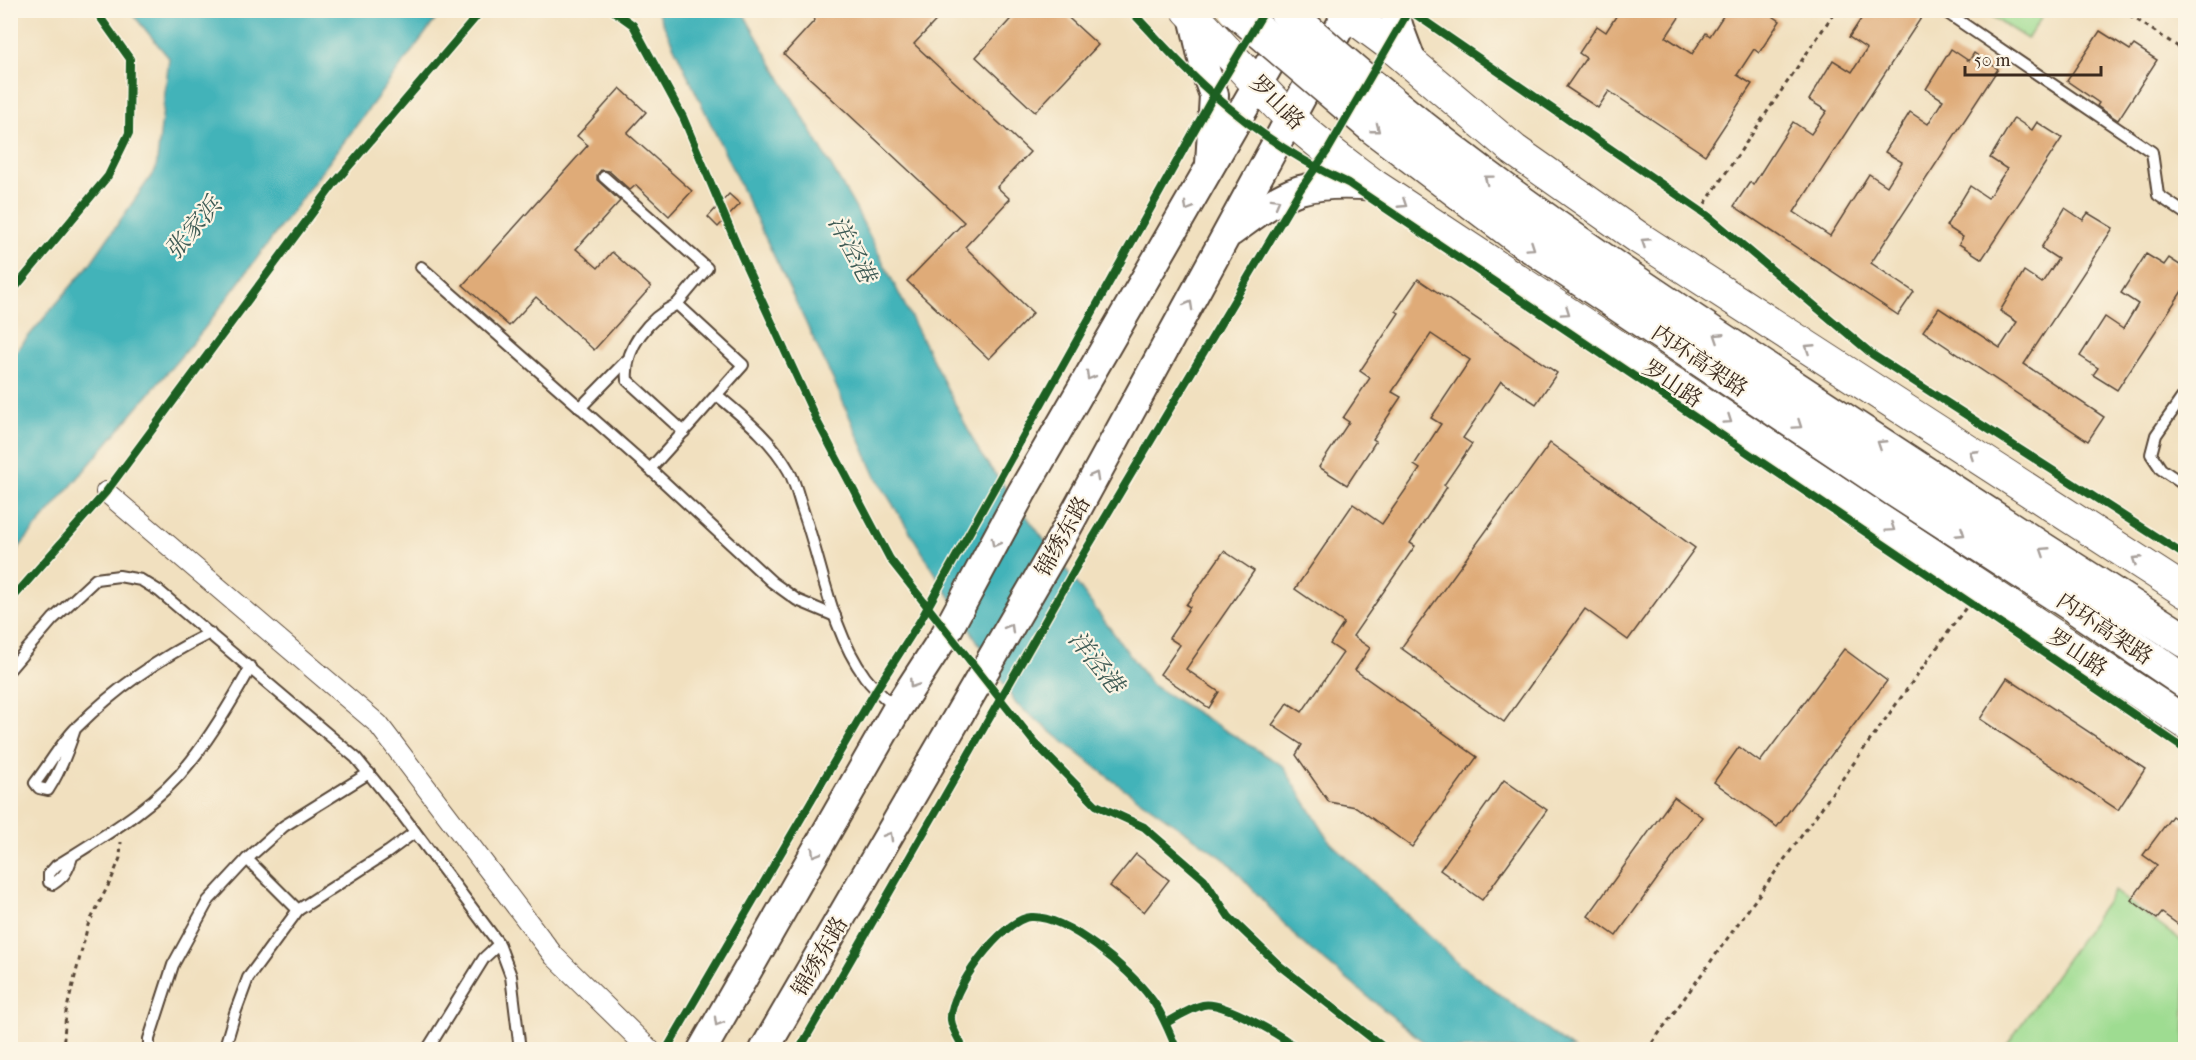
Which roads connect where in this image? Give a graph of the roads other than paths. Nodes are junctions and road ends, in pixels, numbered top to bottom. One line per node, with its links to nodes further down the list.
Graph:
1 (1235, 10): 29 (highway, 内环高架路, one-way to 29, bridge)
2 (1285, 10): 29 (highway, 内环高架路, one-way to 2, bridge)
3 (1299, 10): 9 (main road)
4 (1394, 10): 8 (main road)
5 (1943, 10): 14 (lane)
6 (1346, 12): 8 (main road); 10 (main road, 锦绣东路)
7 (1190, 13): 9 (main road, 罗山路); 11 (main road)
8 (1413, 65): 28 (main road, one-way to 8)
9 (1258, 83): 10 (main road, 罗山路); 11 (main road)
10 (1290, 118): 13 (main road, 罗山路); 15 (main road, 锦绣东路)
11 (1210, 169): 36 (main road, one-way to 36)
12 (604, 177): 17 (lane)
13 (1375, 186): 15 (main road, one-way to 13); 37 (main road, 罗山路, one-way to 37)
14 (2186, 214)
15 (1227, 235): 51 (main road, 锦绣东路, one-way to 15)
16 (421, 267): 23 (lane)
17 (677, 304): 18 (lane); 22 (lane)
18 (626, 361): 19 (lane); 20 (lane)
19 (613, 375): 20 (lane); 23 (lane)
20 (627, 380): 24 (lane)
21 (2186, 392): 26 (lane)
22 (717, 395): 24 (lane); 30 (lane)
23 (580, 408): 25 (lane)
24 (684, 432): 25 (lane)
25 (650, 469): 30 (lane)
26 (2186, 486)
27 (106, 492): 49 (street)
28 (2186, 592)
29 (2085, 595): 32 (highway, 内环高架路); 35 (highway, 内环高架路)
30 (835, 616): 36 (lane)
31 (210, 633): 33 (lane); 34 (lane); 38 (lane)
32 (2186, 641)
33 (251, 667): 39 (lane); 41 (lane)
34 (10, 669)
35 (2186, 682)
36 (897, 709): 50 (main road, one-way to 50)
37 (2186, 723)
38 (75, 729): 38 (lane)
39 (369, 773): 40 (lane); 42 (lane)
40 (415, 832): 43 (lane); 44 (lane)
41 (72, 857)
42 (247, 859): 43 (lane); 45 (lane)
43 (298, 910): 46 (lane)
44 (499, 944): 47 (lane); 48 (lane)
45 (149, 1050)
46 (224, 1050)
47 (427, 1050)
48 (520, 1050)
49 (650, 1050)
50 (702, 1050)
51 (764, 1050)

